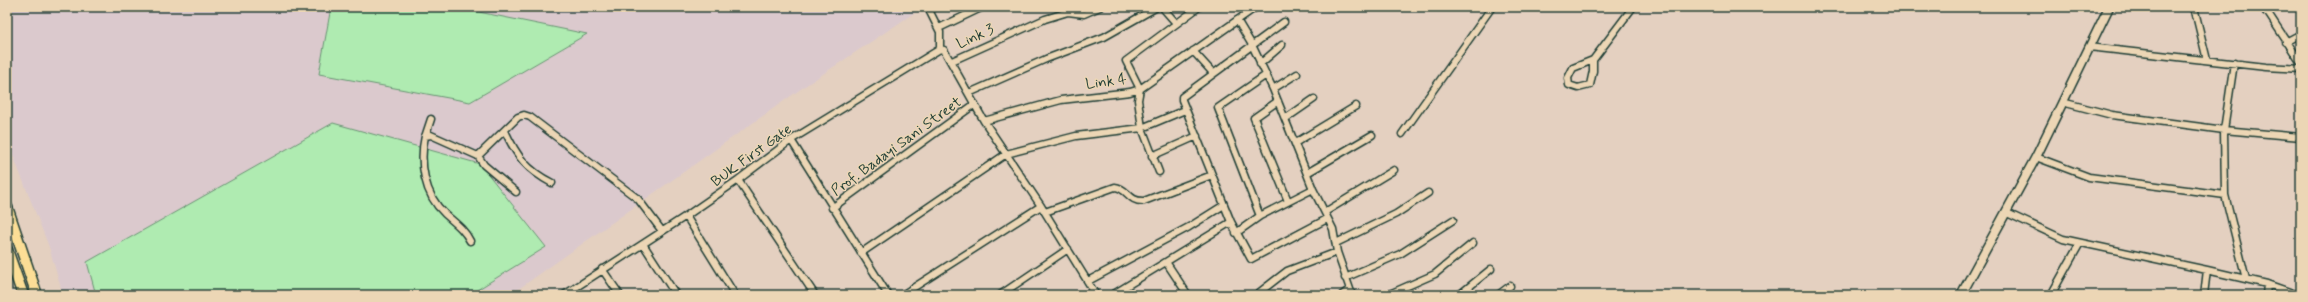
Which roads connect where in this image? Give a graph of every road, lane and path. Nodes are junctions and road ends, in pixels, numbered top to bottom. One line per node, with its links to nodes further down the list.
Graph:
1 (934, 7): 17 (street)
2 (983, 7): 17 (street)
3 (1100, 7): 27 (street, Link 3)
4 (1157, 7): 37 (street)
5 (1162, 7): 16 (street)
6 (1199, 7): 16 (street)
7 (1256, 7): 14 (street, Link 4)
8 (1492, 7): 51 (street)
9 (1632, 7): 25 (street)
10 (2108, 7): 22 (street)
11 (2194, 7): 26 (street)
12 (2275, 7): 13 (street)
13 (2265, 9): 19 (street)
14 (1237, 20): 20 (street); 24 (street, Link 4)
15 (1284, 22): 20 (street)
16 (1176, 23): 35 (street)
17 (939, 28): 23 (street)
18 (2301, 34): 19 (street)
19 (2286, 42): 29 (street)
20 (1252, 45): 30 (street); 32 (street)
21 (1282, 45): 30 (street)
22 (2089, 47): 26 (street); 40 (street)
23 (940, 49): 27 (street); 55 (street, BUK First Gate)
24 (1193, 51): 32 (street); 35 (street, Link 4)
25 (1594, 60): 25 (street)
26 (2207, 60): 28 (street)
27 (952, 61): 37 (street)
28 (2234, 63): 31 (street); 48 (street)
29 (2301, 63)
30 (1260, 64): 34 (street)
31 (2301, 69)
32 (1213, 73): 43 (street)
33 (1297, 74): 36 (street)
34 (1266, 75): 36 (street); 80 (street)
35 (1140, 89): 46 (street, Link 4); 47 (street)
36 (1274, 89): 39 (street)
37 (969, 93): 41 (street)
38 (1314, 99): 45 (street)
39 (1278, 101): 45 (street); 71 (street)
40 (2062, 102): 48 (street); 60 (street)
41 (975, 104): 46 (street); 75 (street, Prof. Badayi Sani Street)
42 (1356, 106): 56 (street)
43 (1185, 110): 47 (street); 53 (street)
44 (431, 119): 50 (street)
45 (1285, 119): 56 (street)
46 (984, 121): 57 (street)
47 (1142, 128): 57 (street); 59 (street)
48 (2224, 130): 54 (street); 70 (street)
49 (505, 131): 58 (street); 66 (street); 84 (street)
50 (426, 134): 58 (street); 86 (street)
51 (1402, 134)
52 (1372, 135): 63 (street)
53 (1196, 136): 59 (street); 64 (street)
54 (2301, 137)
55 (791, 140): 65 (street, BUK First Gate); 75 (street)
56 (1295, 143): 63 (street)
57 (1006, 154): 73 (street); 94 (street)
58 (478, 156): 68 (street)
59 (1152, 156): 62 (street)
60 (2036, 157): 70 (street); 78 (street)
61 (1394, 170): 77 (street)
62 (1159, 172)
63 (1307, 173): 67 (street)
64 (1212, 176): 72 (street); 76 (street)
65 (738, 180): 79 (street, BUK First Gate); 112 (street)
66 (552, 183)
67 (1313, 189): 71 (street); 77 (street)
68 (516, 192)
69 (1428, 193): 87 (street)
70 (2225, 195): 100 (street)
71 (1288, 201): 80 (street)
72 (1224, 205): 83 (street); 101 (street)
73 (1041, 206): 76 (street); 113 (street)
74 (7, 207): 107 (main road)
75 (832, 208): 94 (street)
76 (1045, 212): 91 (street)
77 (1325, 212): 81 (street)
78 (2007, 213): 89 (street); 123 (street)
79 (686, 216): 84 (street, BUK First Gate); 111 (street)
80 (1260, 216): 85 (street)
81 (1327, 219): 85 (street); 87 (street)
82 (1453, 220): 99 (street)
83 (1231, 222): 85 (street); 95 (street); 116 (street)
84 (662, 231): 90 (street, BUK First Gate)
85 (1236, 233)
86 (470, 241)
87 (1336, 243): 93 (street)
88 (1473, 243): 120 (street)
89 (2080, 243): 98 (street); 124 (street)
90 (643, 244): 96 (street, BUK First Gate); 110 (street)
91 (1068, 249): 101 (street); 114 (street)
92 (7, 250): 106 (main road)
93 (1337, 252): 99 (street); 118 (street)
94 (861, 253): 105 (street)
95 (1166, 262): 116 (street); 117 (street)
96 (602, 268): 108 (street, BUK First Gate); 109 (street)
97 (1491, 269): 121 (street)
98 (2207, 270): 100 (street); 125 (street)
99 (1345, 278): 104 (street)
100 (2246, 280): 102 (street)
101 (1088, 281): 115 (street)
102 (2267, 284): 126 (street); 127 (street)
103 (1510, 286): 122 (street)
104 (1351, 293): 119 (street)
105 (886, 294)
106 (23, 295)
107 (37, 295)
108 (564, 295)
109 (620, 295)
110 (676, 295)
111 (735, 295)
112 (815, 295)
113 (902, 295)
114 (1000, 295)
115 (1096, 295)
116 (1112, 295)
117 (1188, 295)
118 (1256, 295)
119 (1342, 295)
120 (1387, 295)
121 (1459, 295)
122 (1498, 295)
123 (1961, 295)
124 (2051, 295)
125 (2204, 295)
126 (2266, 295)
127 (2298, 295)

